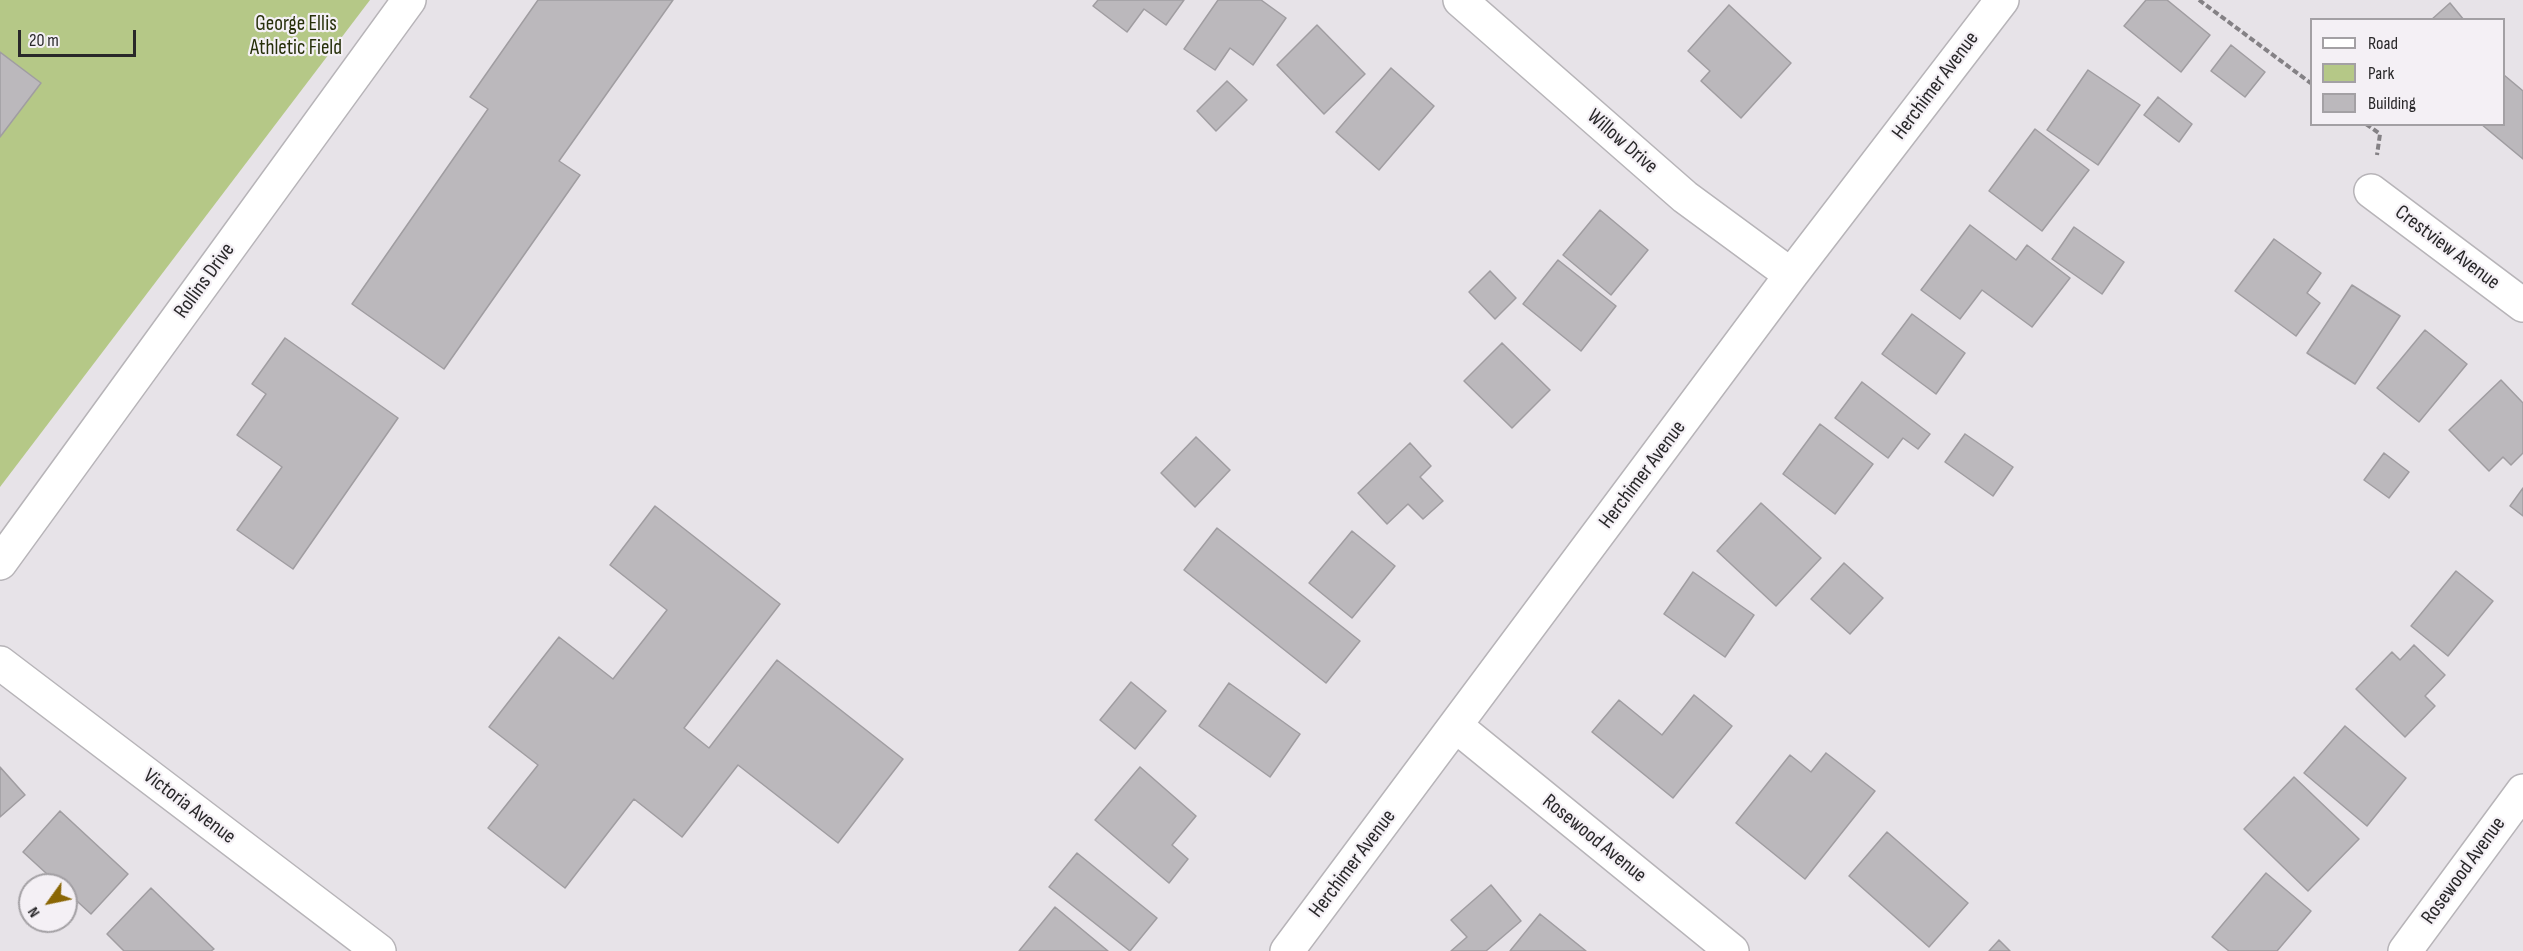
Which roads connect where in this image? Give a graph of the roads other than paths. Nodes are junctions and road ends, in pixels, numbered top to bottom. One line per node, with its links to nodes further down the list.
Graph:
1 (409, 0): 7 (street, Rollins Drive)
2 (1460, 0): 5 (street, Willow Drive)
3 (2002, 0): 5 (street, Herchimer Avenue)
4 (2371, 191): 6 (street, Crestview Avenue)
5 (1791, 275): 9 (street, Herchimer Avenue)
6 (2523, 305)
7 (0, 563)
8 (0, 663): 11 (street, Victoria Avenue)
9 (1456, 726): 12 (street, Herchimer Avenue); 13 (street, Rosewood Avenue)
10 (2523, 791): 14 (street, Rosewood Avenue)
11 (379, 951)
12 (1287, 951)
13 (1732, 951)
14 (2405, 951)

